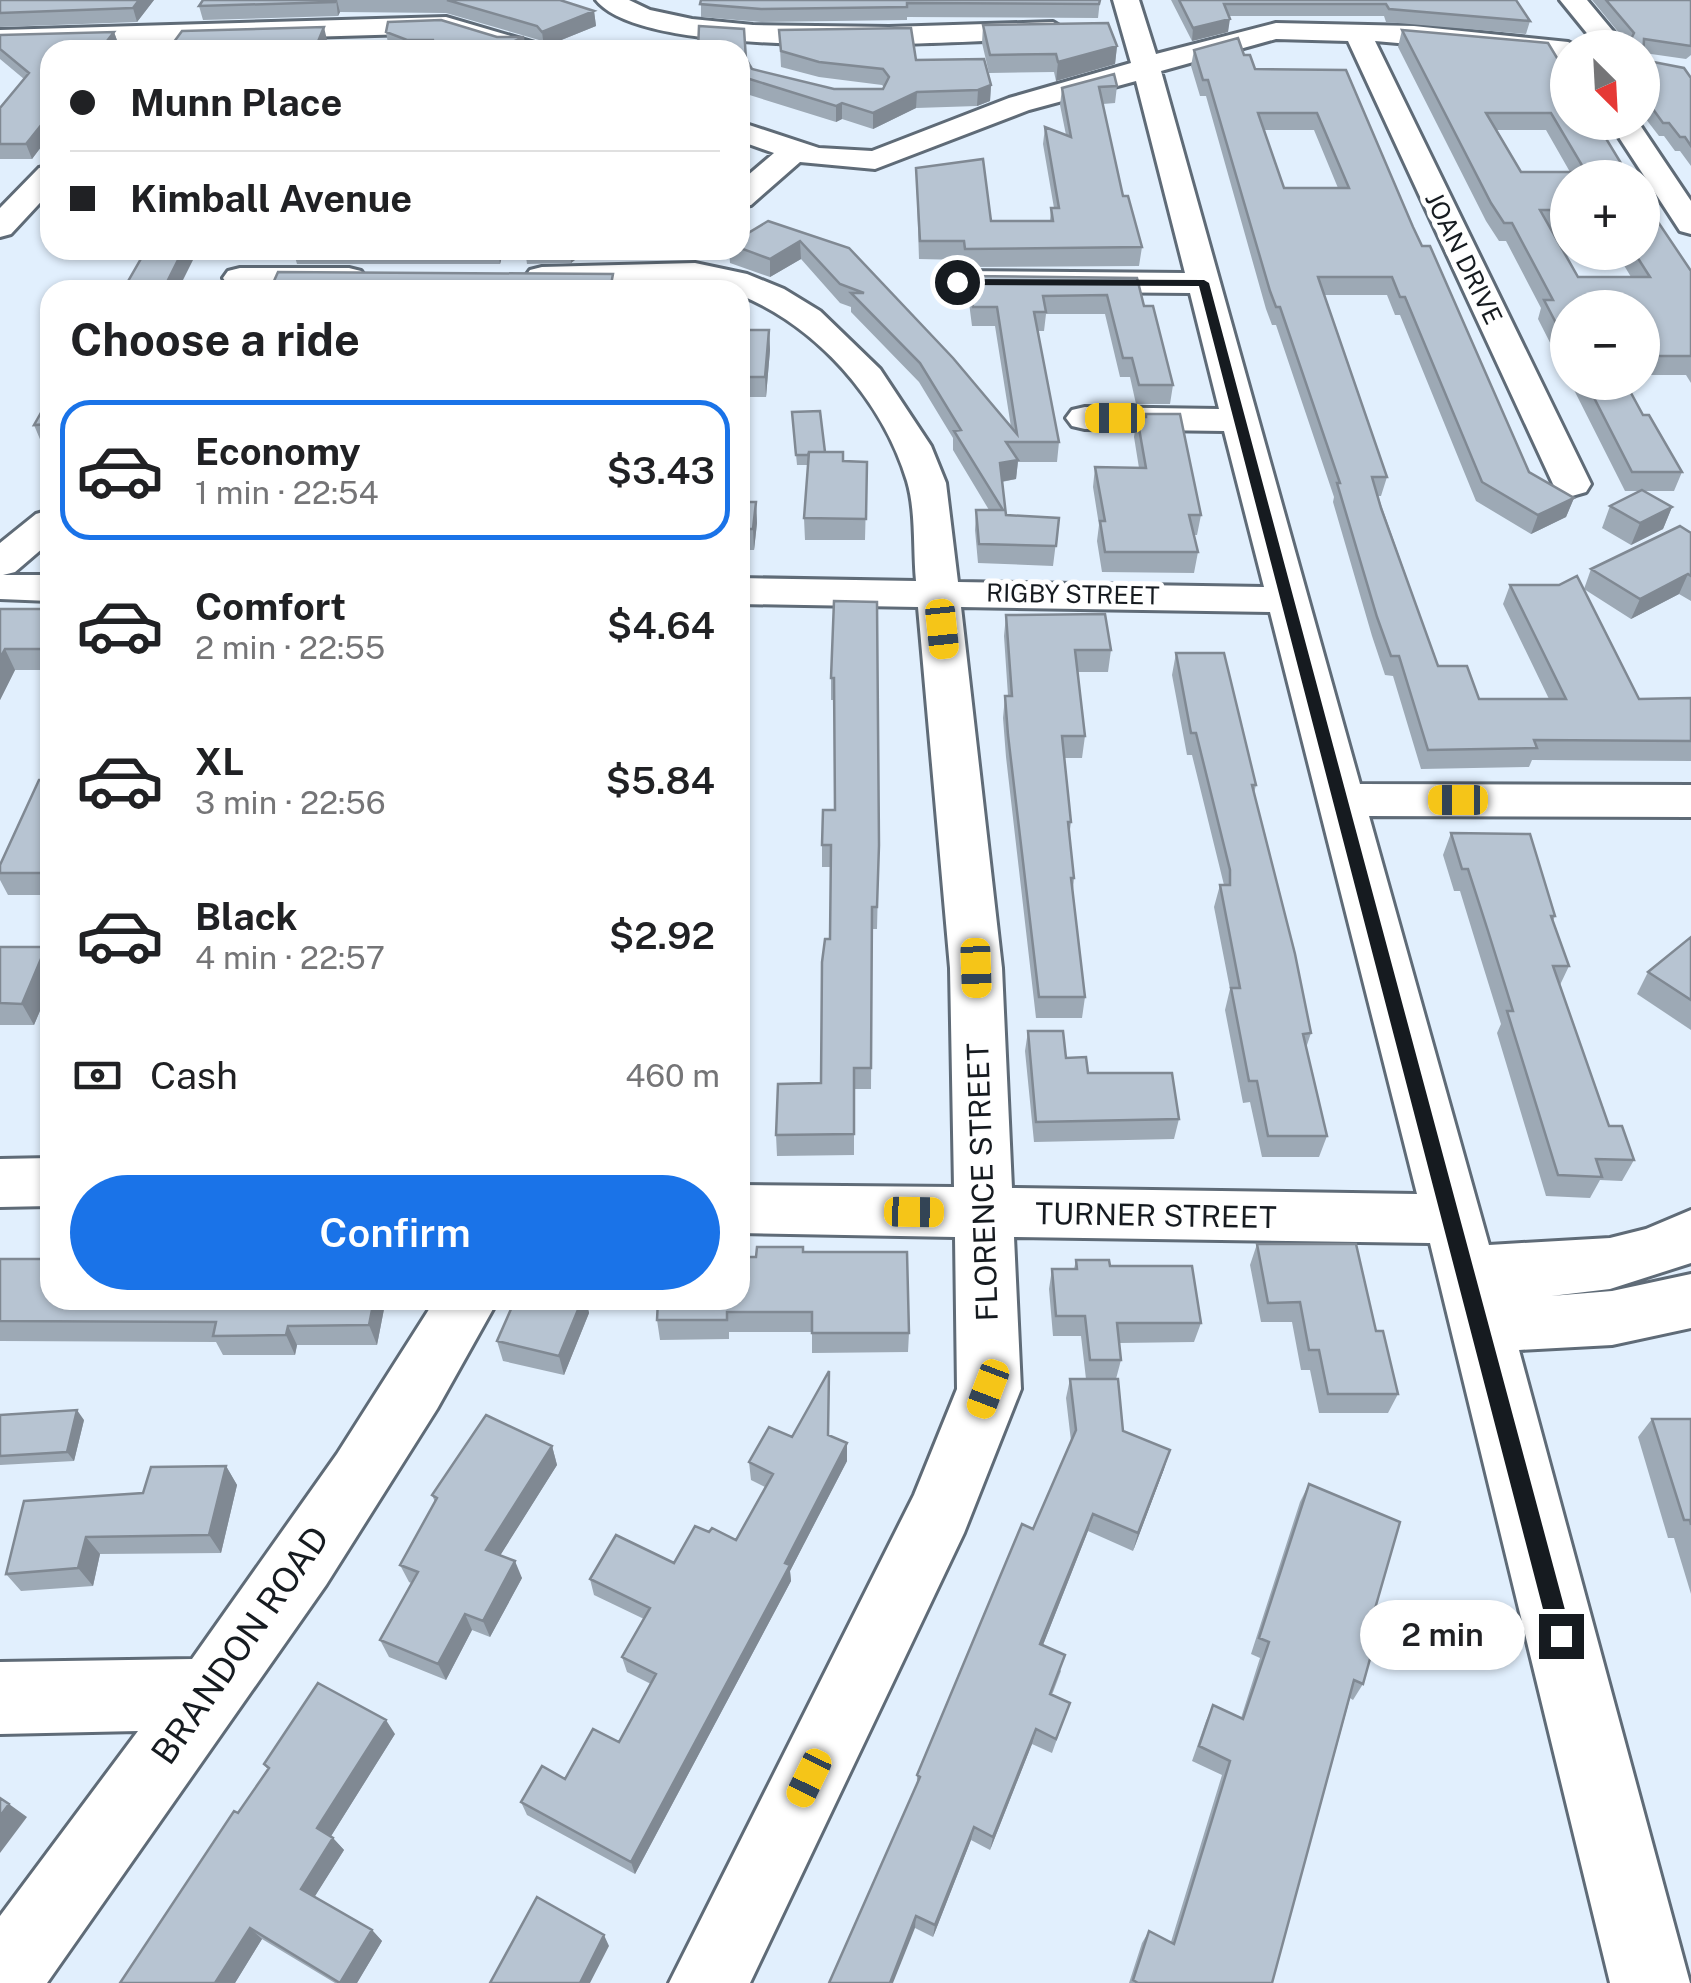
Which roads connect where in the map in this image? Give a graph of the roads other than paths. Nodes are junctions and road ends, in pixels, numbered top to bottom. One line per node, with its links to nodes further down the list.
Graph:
1 (608, 0): 13 (street)
2 (1126, 0): 14 (street)
3 (1573, 0): 5 (street)
4 (1076, 30): 17 (street)
5 (1599, 30)
6 (1357, 32): 14 (street); 18 (street); 38 (street, JOAN DRIVE)
7 (665, 36): 12 (street)
8 (0, 38): 9 (street)
9 (62, 40)
10 (200, 40): 11 (street)
11 (496, 40)
12 (697, 40)
13 (733, 40)
14 (1132, 41): 22 (street); 34 (street)
15 (750, 45): 17 (street)
16 (750, 47): 17 (street)
17 (762, 48)
18 (1550, 48)
19 (750, 135): 21 (street)
20 (1635, 140): 26 (street)
21 (794, 151): 22 (street); 25 (street)
22 (856, 162): 23 (street)
23 (919, 175)
24 (40, 185): 27 (street)
25 (750, 189)
26 (1691, 224)
27 (0, 227)
28 (677, 263): 31 (street, FLORENCE STREET); 32 (street, FLORENCE STREET)
29 (243, 273): 30 (street)
30 (372, 278)
31 (509, 278)
32 (732, 280)
33 (957, 282): 34 (street)
34 (1204, 283): 37 (street)
35 (750, 288): 44 (street, FLORENCE STREET)
36 (1085, 418): 37 (street)
37 (1240, 420): 45 (street)
38 (1572, 484)
39 (40, 530): 40 (street)
40 (0, 564)
41 (0, 587): 42 (street)
42 (40, 588)
43 (750, 591): 44 (street, RIGBY STREET)
44 (938, 592): 45 (street, RIGBY STREET); 51 (street, FLORENCE STREET)
45 (1286, 600): 46 (street)
46 (1340, 800): 47 (street); 53 (street)
47 (1691, 801)
48 (40, 1182): 49 (street)
49 (0, 1183)
50 (750, 1209): 51 (street, TURNER STREET)
51 (984, 1213): 53 (street, TURNER STREET); 59 (street, FLORENCE STREET)
52 (1691, 1235): 53 (street)
53 (1466, 1271): 54 (street); 60 (street)
54 (1691, 1301)
55 (462, 1310): 56 (street, BRANDON ROAD)
56 (207, 1694): 57 (street); 58 (street, BRANDON ROAD)
57 (0, 1698)
58 (0, 1982)
59 (709, 1983)
60 (1650, 1983)

